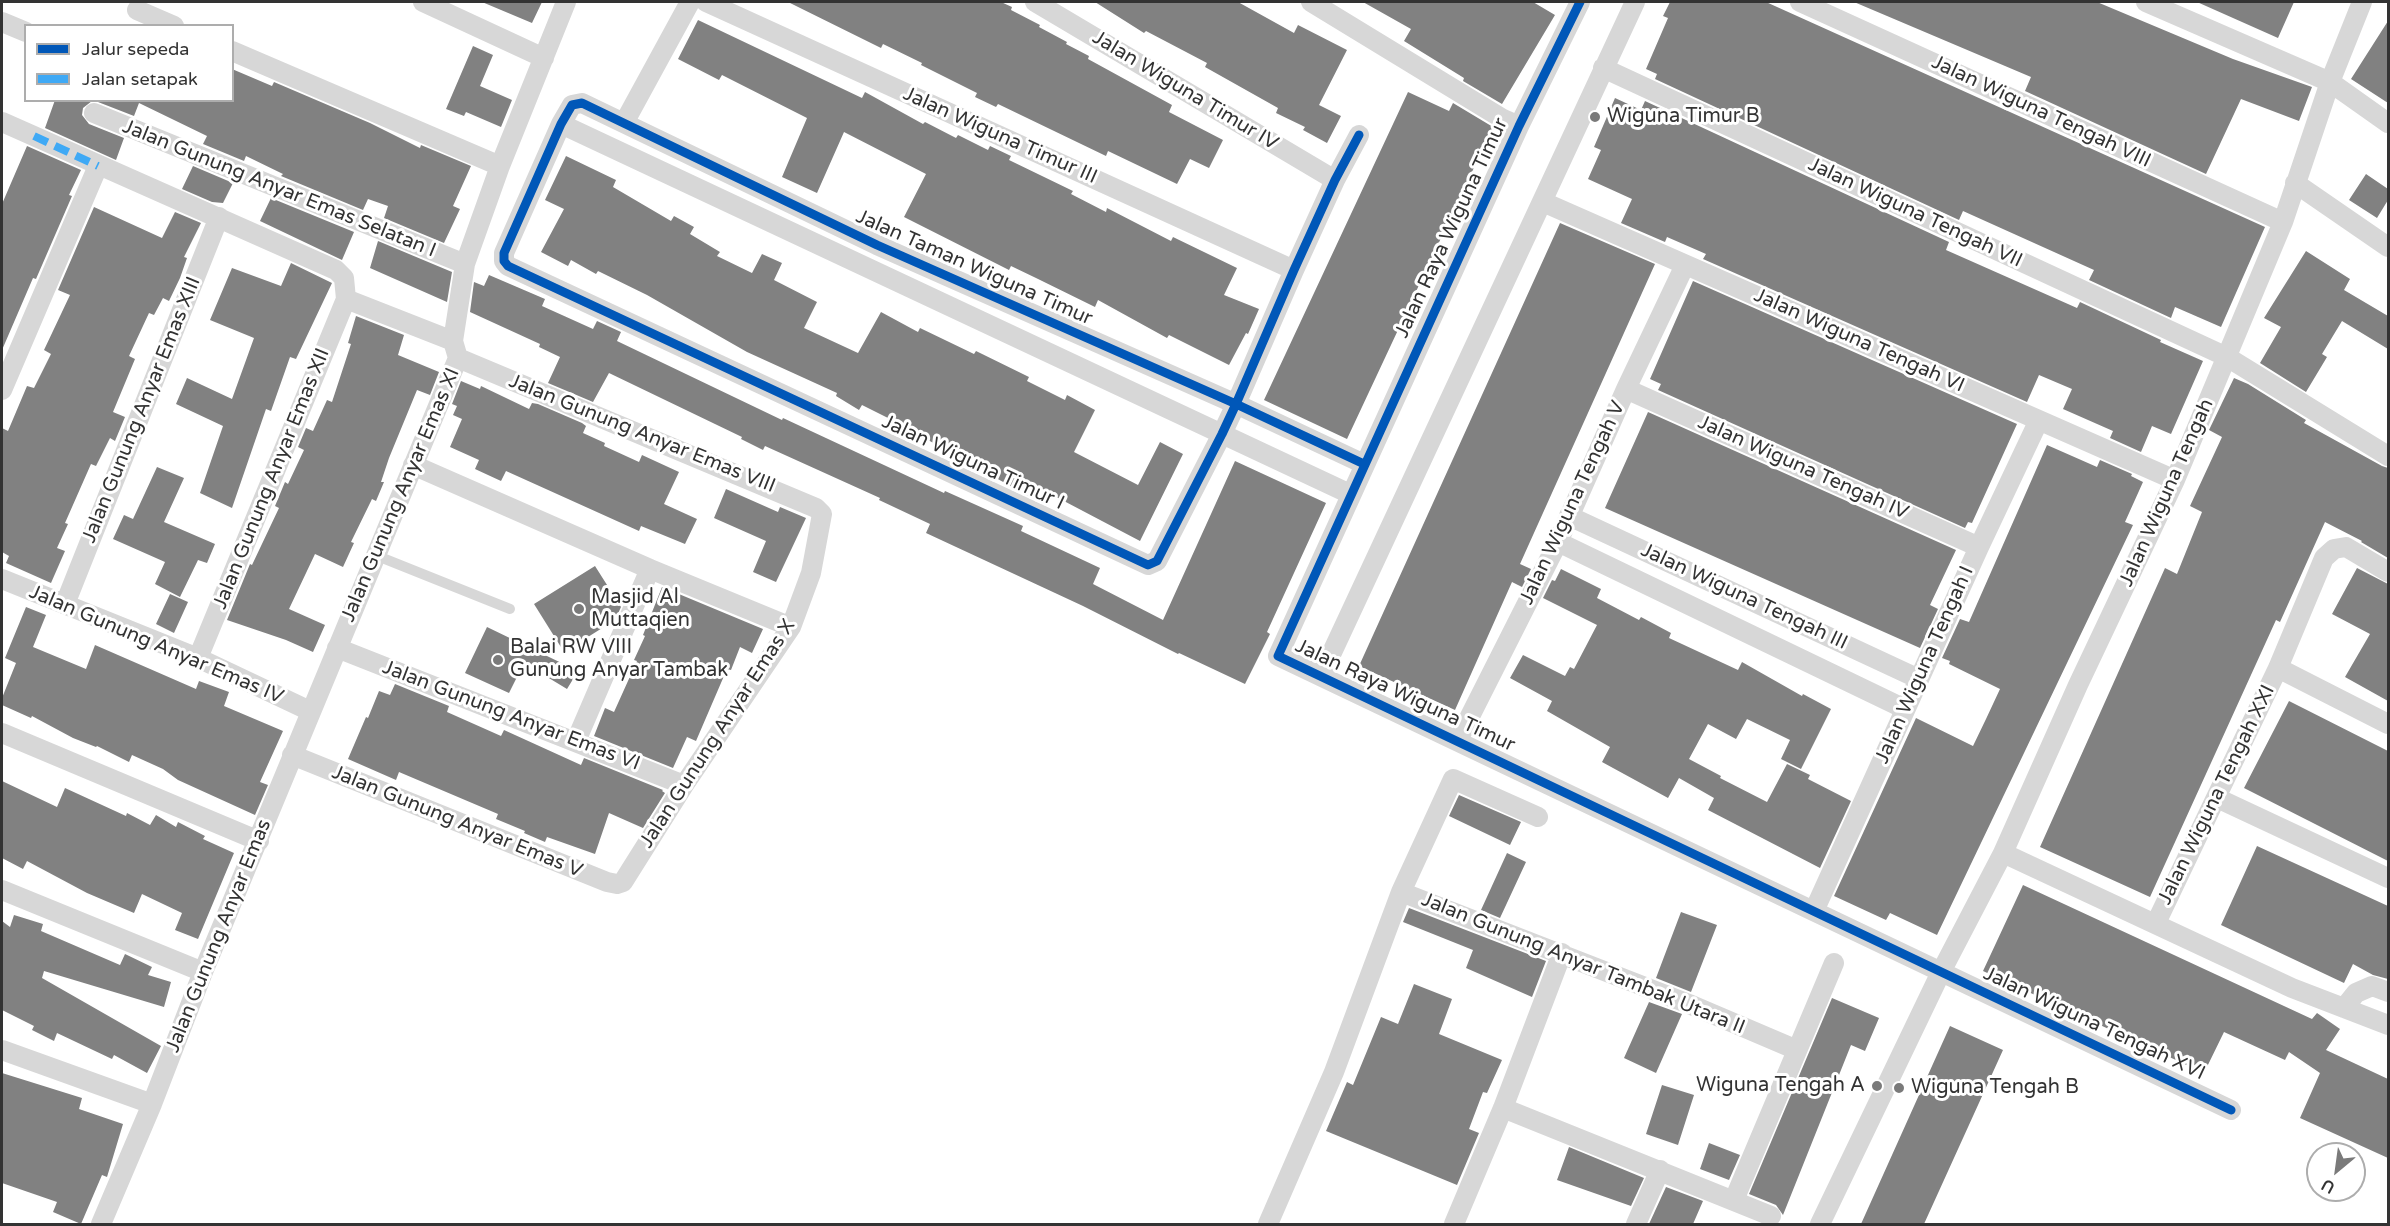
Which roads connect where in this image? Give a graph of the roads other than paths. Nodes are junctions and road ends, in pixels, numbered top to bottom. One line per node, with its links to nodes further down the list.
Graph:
1 (423, 2): 17 (street)
2 (566, 2): 17 (street, Jalan Gunung Anyar Emas XI)
3 (690, 2): 23 (street)
4 (706, 2): 40 (street, Jalan Wiguna Timur III)
5 (1035, 2): 30 (street, Jalan Wiguna Timur IV)
6 (1311, 2): 26 (street)
7 (1580, 2): 26 (street, Jalan Raya Wiguna Timur)
8 (1635, 2): 18 (street, Jalan Raya Wiguna Timur)
9 (1802, 2): 34 (street, Jalan Wiguna Tengah VIII)
10 (2146, 2): 19 (street)
11 (2362, 2): 19 (street, Jalan Wiguna Tengah)
12 (137, 10): 14 (street)
13 (2, 22): 15 (street)
14 (169, 24)
15 (24, 31)
16 (234, 52): 29 (street)
17 (544, 58): 29 (street, Jalan Gunung Anyar Emas XI)
18 (1604, 68): 32 (street, Jalan Raya Wiguna Timur); 43 (street, Jalan Wiguna Tengah VII)
19 (2330, 82): 24 (street); 31 (street, Jalan Wiguna Tengah)
20 (572, 105): 23 (street, Jalan Taman Wiguna Timur); 25 (street, Jalan Wiguna Timur I)
21 (94, 113): 37 (street, Jalan Gunung Anyar Emas Selatan I)
22 (2, 122): 28 (street)
23 (624, 123): 35 (street, Jalan Taman Wiguna Timur)
24 (2388, 123)
25 (561, 124): 39 (street); 48 (street, Jalan Wiguna Timur I)
26 (1519, 126): 50 (street, Jalan Raya Wiguna Timur)
27 (1359, 135): 30 (street, Jalan Wiguna Timur I)
28 (98, 166): 33 (street); 45 (street)
29 (500, 166): 37 (street, Jalan Gunung Anyar Emas XI)
30 (1335, 180): 40 (street, Jalan Wiguna Timur I)
31 (2295, 183): 34 (street, Jalan Wiguna Tengah); 36 (street)
32 (1543, 202): 38 (street, Jalan Wiguna Tengah VI); 68 (street, Jalan Raya Wiguna Timur)
33 (219, 217): 41 (street); 62 (street, Jalan Gunung Anyar Emas XIII)
34 (2283, 222): 43 (street, Jalan Wiguna Tengah)
35 (877, 245): 39 (street); 46 (street, Jalan Taman Wiguna Timur)
36 (2388, 247)
37 (465, 264): 42 (street, Jalan Gunung Anyar Emas XI)
38 (1685, 265): 44 (street, Jalan Wiguna Tengah V); 47 (street, Jalan Wiguna Tengah VI)
39 (866, 267): 48 (street)
40 (1294, 270): 46 (street, Jalan Wiguna Timur I)
41 (346, 299): 42 (street, Jalan Gunung Anyar Emas VIII); 66 (street, Jalan Gunung Anyar Emas XII)
42 (456, 350): 51 (street, Jalan Gunung Anyar Emas XI); 54 (street, Jalan Gunung Anyar Emas VIII)
43 (2227, 357): 49 (street, Jalan Wiguna Tengah VII); 52 (street, Jalan Wiguna Tengah)
44 (1626, 389): 55 (street, Jalan Wiguna Tengah V); 57 (street, Jalan Wiguna Tengah IV)
45 (2, 390)
46 (1236, 404): 48 (street, Jalan Wiguna Timur I); 50 (street, Jalan Taman Wiguna Timur)
47 (2039, 420): 52 (street, Jalan Wiguna Tengah VI); 57 (street, Jalan Wiguna Tengah I)
48 (1222, 434): 53 (street)
49 (2388, 456)
50 (1364, 464): 53 (street, Jalan Raya Wiguna Timur)
51 (412, 465): 58 (street, Jalan Gunung Anyar Emas XI); 59 (street)
52 (2175, 480): 81 (street, Jalan Wiguna Tengah)
53 (1350, 494): 68 (street, Jalan Raya Wiguna Timur)
54 (822, 514): 64 (street, Jalan Gunung Anyar Emas X)
55 (1569, 516): 56 (street, Jalan Wiguna Tengah V); 69 (street, Jalan Wiguna Tengah III)
56 (1558, 542): 70 (street, Jalan Wiguna Tengah III); 74 (street, Jalan Wiguna Tengah V)
57 (1979, 547): 69 (street, Jalan Wiguna Tengah I)
58 (375, 555): 63 (lane); 65 (street, Jalan Gunung Anyar Emas XI)
59 (650, 569): 64 (street); 75 (street)
60 (2388, 572): 67 (street, Jalan Wiguna Tengah XXI)
61 (2, 579): 62 (street, Jalan Gunung Anyar Emas IV)
62 (65, 604): 66 (street, Jalan Gunung Anyar Emas IV)
63 (510, 609)
64 (791, 627): 77 (street, Jalan Gunung Anyar Emas X)
65 (337, 648): 71 (street, Jalan Gunung Anyar Emas); 75 (street, Jalan Gunung Anyar Emas VI)
66 (198, 658): 71 (street, Jalan Gunung Anyar Emas IV)
67 (2278, 668): 72 (street, Jalan Wiguna Tengah XXI); 78 (street, Jalan Wiguna Tengah XXI)
68 (1321, 676): 74 (street, Jalan Raya Wiguna Timur)
69 (1919, 679): 70 (street, Jalan Wiguna Tengah I)
70 (1905, 709): 86 (street, Jalan Wiguna Tengah I)
71 (310, 711): 76 (street, Jalan Gunung Anyar Emas)
72 (2388, 724)
73 (2, 733): 80 (street)
74 (1458, 740): 86 (street, Jalan Raya Wiguna Timur)
75 (576, 741): 77 (street, Jalan Gunung Anyar Emas VI)
76 (292, 755): 80 (street, Jalan Gunung Anyar Emas); 83 (street, Jalan Gunung Anyar Emas V)
77 (684, 785): 83 (street, Jalan Gunung Anyar Emas X)
78 (2217, 798): 82 (street); 87 (street, Jalan Wiguna Tengah XXI)
79 (1538, 817): 85 (street)
80 (259, 841): 90 (street, Jalan Gunung Anyar Emas)
81 (2003, 853): 87 (street); 91 (street, Jalan Wiguna Tengah)
82 (2388, 878)
83 (623, 882)
84 (2, 890): 90 (street)
85 (1401, 892): 88 (street, Jalan Gunung Anyar Tambak Utara II); 104 (street, Jalan Gunung Anyar Tambak Utara II)
86 (1814, 911): 91 (street, Jalan Raya Wiguna Timur)
87 (2156, 923): 93 (street)
88 (1562, 954): 96 (street, Jalan Gunung Anyar Tambak Utara II); 98 (street)
89 (1834, 963): 96 (street)
90 (203, 972): 97 (street, Jalan Gunung Anyar Emas)
91 (1941, 972): 99 (street, Jalan Wiguna Tengah XVI); 107 (street, Jalan Wiguna Tengah)
92 (2388, 992): 93 (street)
93 (2344, 1008): 94 (street)
94 (2388, 1025)
95 (2, 1050): 97 (street)
96 (1797, 1050): 101 (street)
97 (152, 1104): 103 (street, Jalan Gunung Anyar Emas)
98 (1503, 1108): 100 (street); 105 (street)
99 (2231, 1110)
100 (1660, 1170): 101 (street); 106 (street)
101 (1734, 1200): 102 (street)
102 (1771, 1216)
103 (101, 1224)
104 (1268, 1224)
105 (1454, 1224)
106 (1636, 1224)
107 (1820, 1224)

